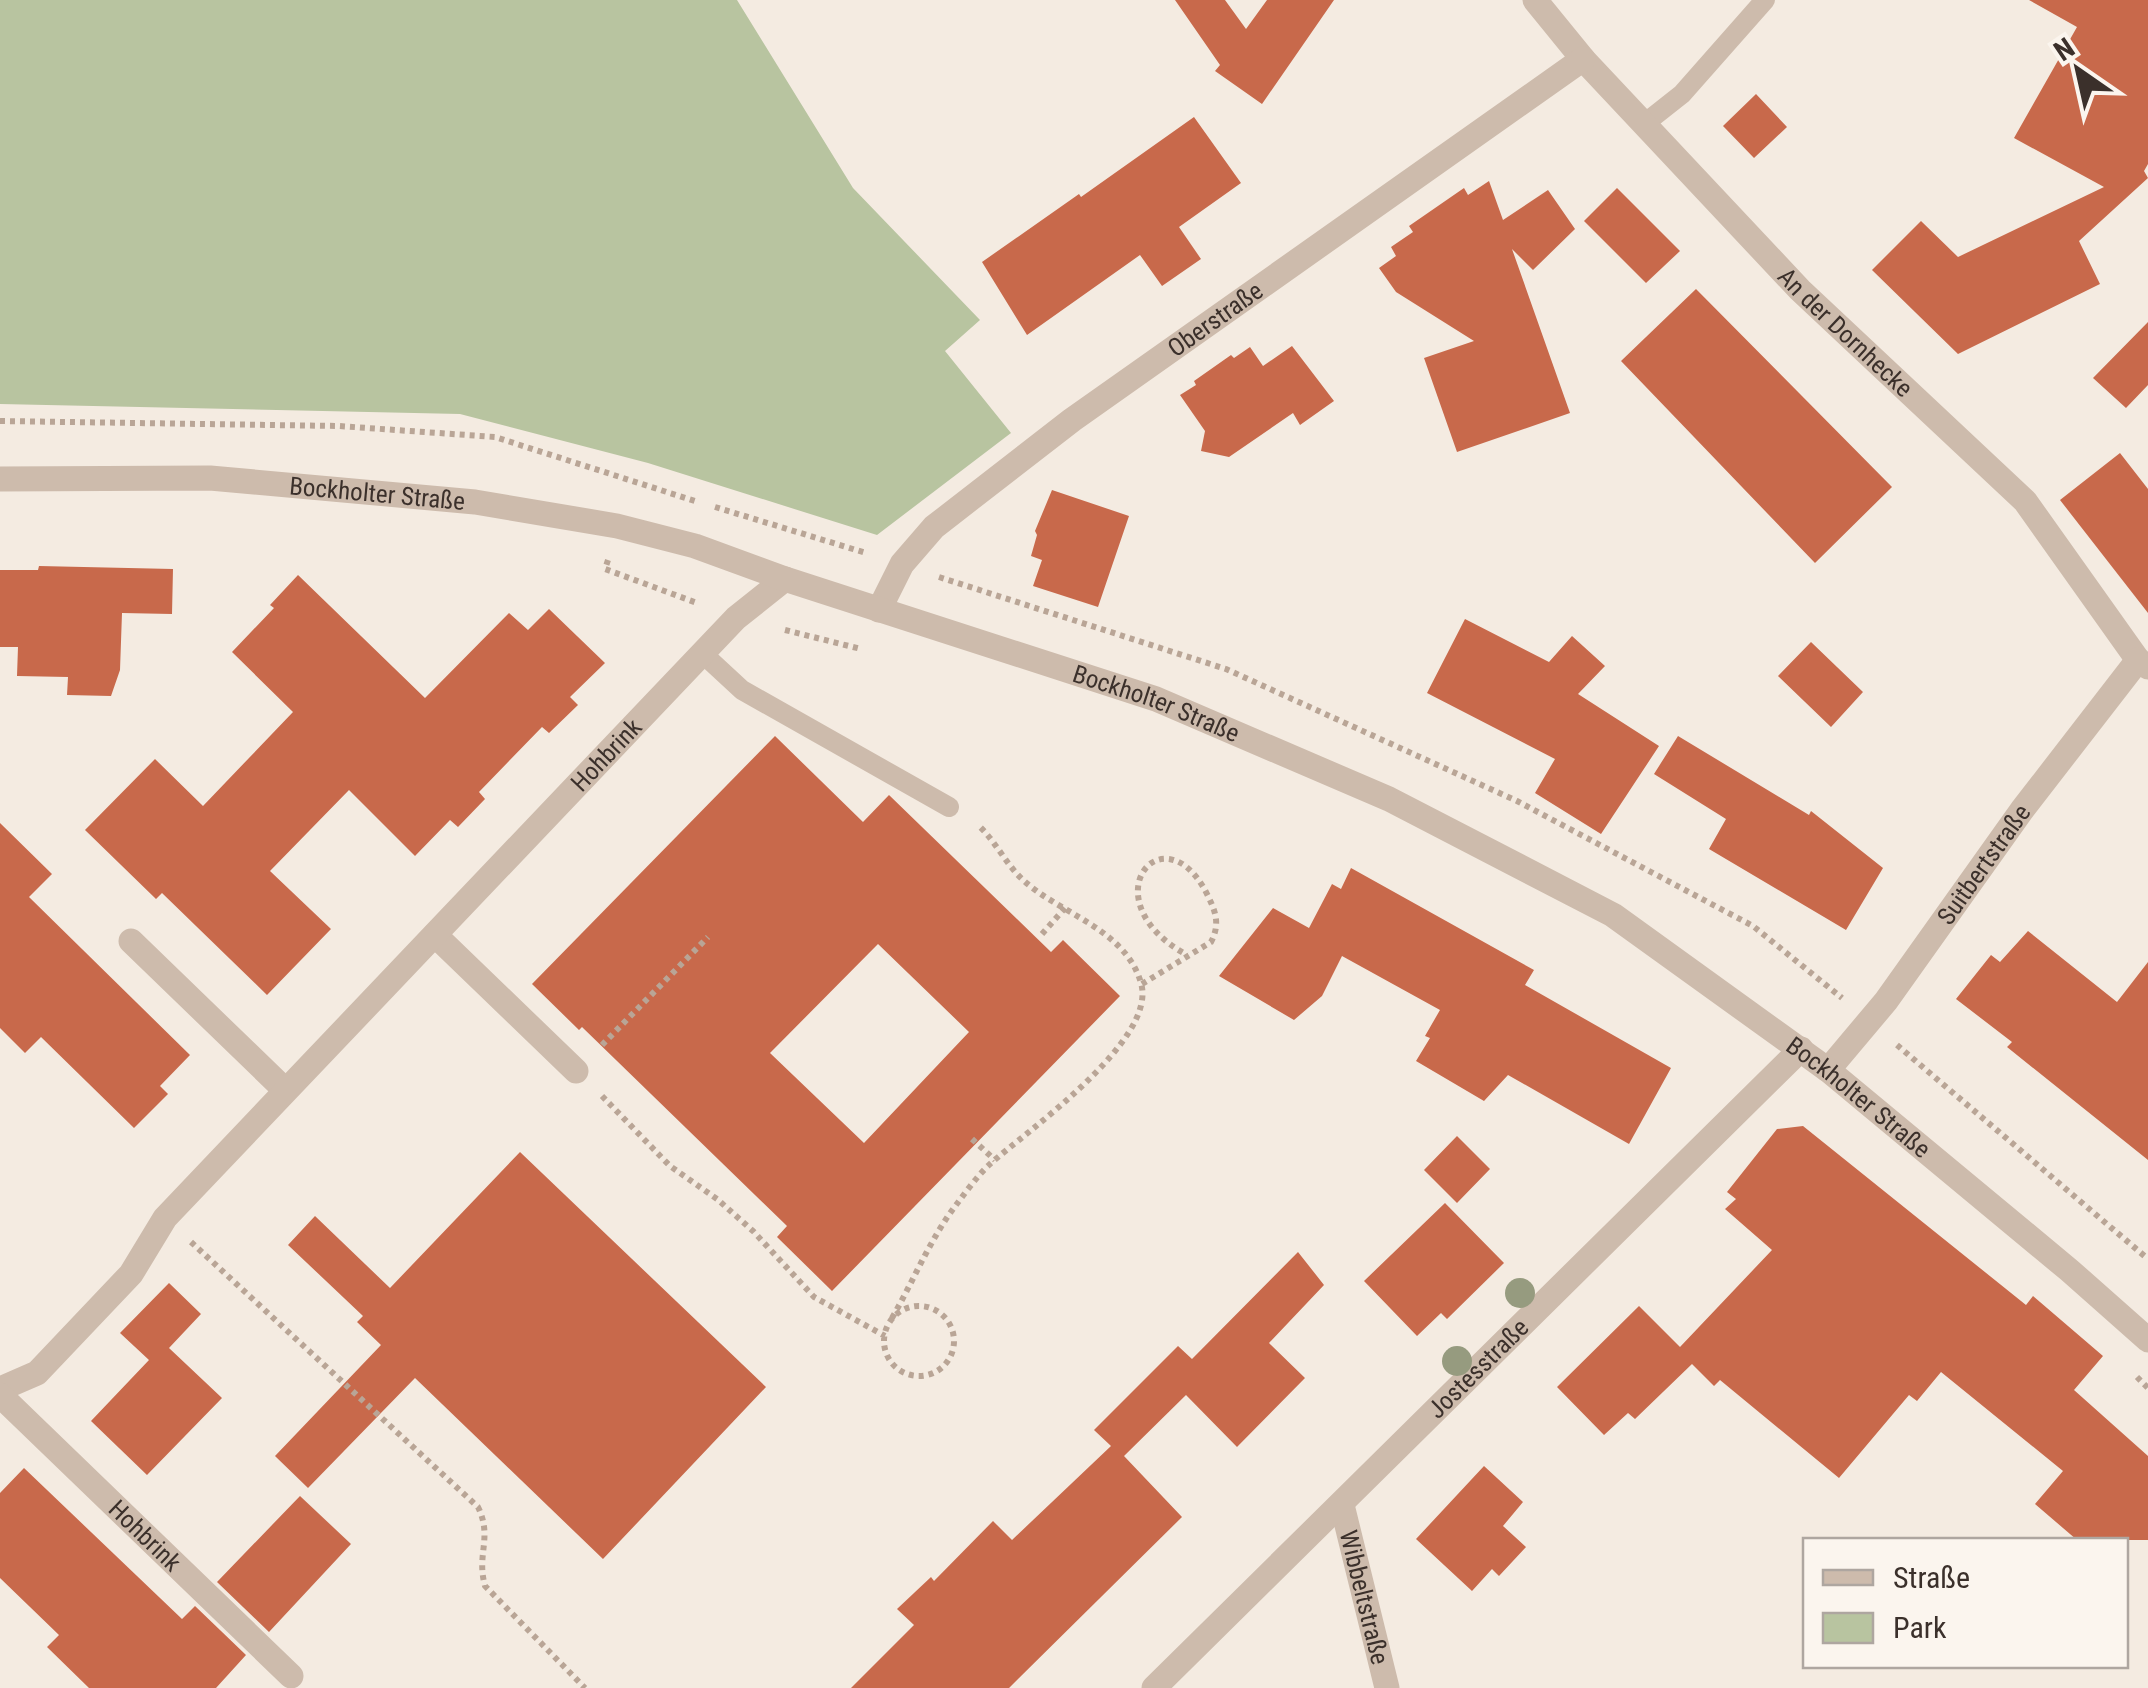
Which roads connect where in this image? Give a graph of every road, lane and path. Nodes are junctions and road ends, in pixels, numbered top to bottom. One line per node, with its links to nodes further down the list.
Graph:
1 (1534, 0): 3 (street, An der Dornhecke)
2 (1766, 0): 4 (lane)
3 (1583, 59): 4 (street, An der Dornhecke); 7 (street, Oberstraße)
4 (1644, 124): 14 (street, An der Dornhecke)
5 (0, 421): 7 (path)
6 (0, 479): 9 (street, Bockholter Straße)
7 (902, 564): 10 (street, Oberstraße); 23 (path)
8 (605, 569): 11 (path)
9 (785, 580): 10 (street, Bockholter Straße); 11 (street, Hohbrink)
10 (879, 610): 24 (street, Bockholter Straße)
11 (736, 618): 12 (path); 13 (street, Hohbrink)
12 (867, 650)
13 (702, 653): 15 (lane); 17 (street, Hohbrink)
14 (2143, 664): 23 (street, Suitbertstraße)
15 (948, 806): 16 (path)
16 (1066, 908): 18 (path); 22 (path)
17 (434, 934): 26 (street); 27 (street, Hohbrink)
18 (1042, 934)
19 (708, 937): 26 (path)
20 (131, 941): 27 (street)
21 (1187, 955): 21 (path); 22 (path)
22 (1142, 984): 29 (path)
23 (1869, 1020): 25 (street, Suitbertstraße); 31 (path)
24 (1801, 1050): 25 (street, Bockholter Straße); 38 (street, Jostesstraße)
25 (1828, 1070): 34 (street, Bockholter Straße)
26 (576, 1071): 33 (path)
27 (284, 1090): 30 (street, Hohbrink)
28 (972, 1139): 29 (path)
29 (995, 1160): 32 (path)
30 (165, 1218): 37 (street, Hohbrink); 40 (path)
31 (2148, 1260)
32 (892, 1318): 33 (path); 33 (path)
33 (885, 1336)
34 (2148, 1340)
35 (2134, 1374): 36 (path)
36 (2148, 1388)
37 (0, 1392): 39 (street, Hohbrink)
38 (1342, 1504): 41 (street, Jostesstraße); 42 (street, Wibbeltstraße)
39 (292, 1676)
40 (585, 1688)
41 (1154, 1688)
42 (1388, 1688)

